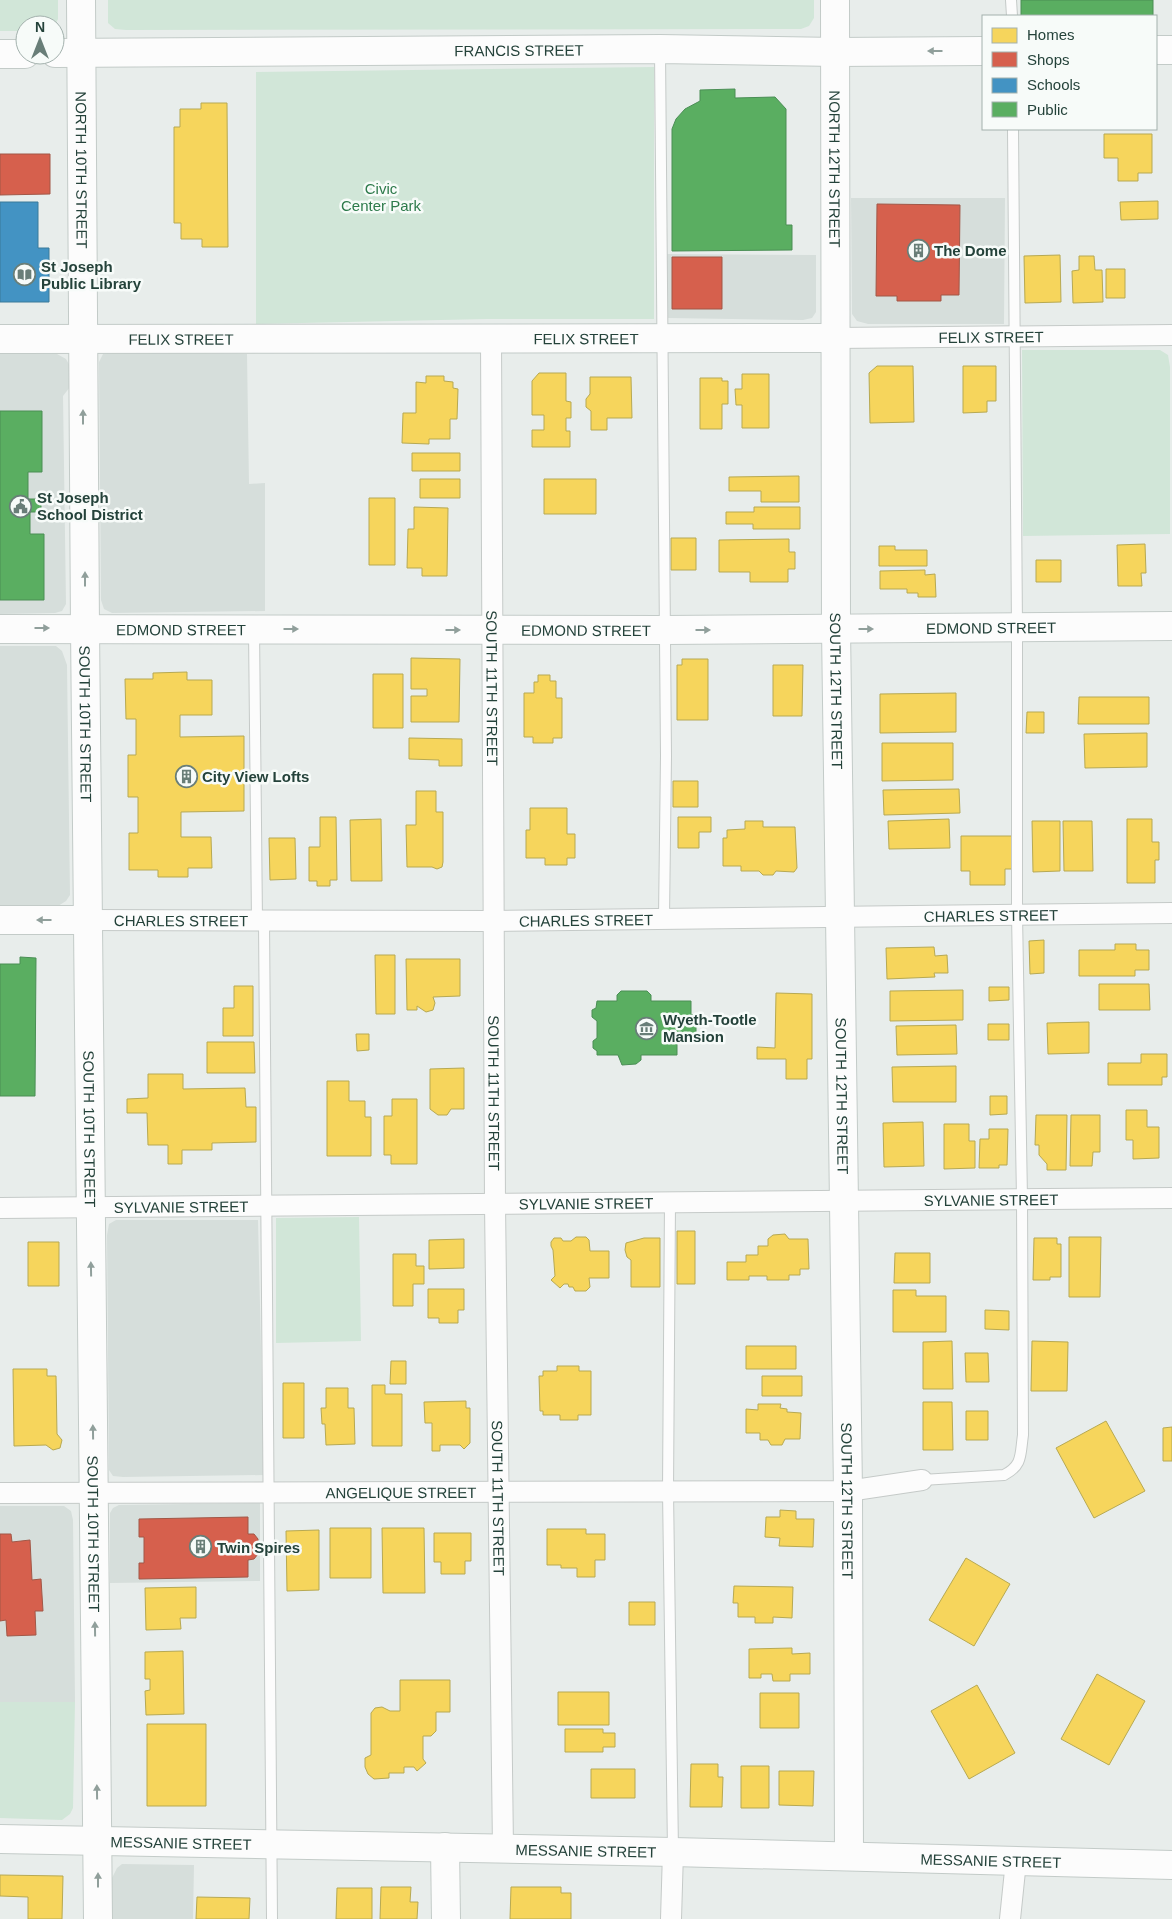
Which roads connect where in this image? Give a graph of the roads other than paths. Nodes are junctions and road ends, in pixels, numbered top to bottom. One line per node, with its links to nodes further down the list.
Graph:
1 (81, 0): 10 (street, NORTH 10TH STREET)
2 (835, 0): 9 (street, NORTH 12TH STREET)
3 (1011, 0): 4 (lane)
4 (1012, 15)
5 (660, 49): 9 (street, FRANCIS STREET); 10 (street, FRANCIS STREET); 17 (lane)
6 (1157, 50): 7 (street)
7 (1172, 50)
8 (982, 51): 9 (street, FRANCIS STREET, one-way to 9)
9 (836, 52): 18 (street, NORTH 12TH STREET)
10 (68, 53): 20 (street, NORTH 10TH STREET)
11 (0, 54): 12 (street)
12 (15, 54)
13 (1013, 130): 15 (lane)
14 (1172, 335): 15 (street, FELIX STREET)
15 (1014, 336): 18 (street, FELIX STREET); 22 (lane)
16 (491, 338): 17 (street, FELIX STREET); 20 (street, FELIX STREET); 27 (street, SOUTH 11TH STREET)
17 (662, 338): 18 (street, FELIX STREET); 28 (lane)
18 (835, 338): 26 (street, SOUTH 12TH STREET)
19 (0, 339): 20 (street, FELIX STREET)
20 (83, 339): 23 (street, SOUTH 10TH STREET, one-way to 20)
21 (1172, 626): 22 (street, EDMOND STREET)
22 (1017, 627): 26 (street, EDMOND STREET, one-way to 22); 30 (lane)
23 (85, 628): 24 (street, EDMOND STREET, one-way to 23); 25 (street, EDMOND STREET); 34 (street, SOUTH 10TH STREET)
24 (0, 629)
25 (254, 629): 27 (street, EDMOND STREET, one-way to 27); 35 (lane)
26 (836, 629): 28 (street, EDMOND STREET, one-way to 26); 31 (street, SOUTH 12TH STREET)
27 (492, 630): 28 (street, EDMOND STREET); 36 (street, SOUTH 11TH STREET)
28 (665, 630): 32 (lane)
29 (1172, 913): 30 (street, CHARLES STREET)
30 (1017, 914): 31 (street, CHARLES STREET); 37 (lane)
31 (841, 916): 32 (street, CHARLES STREET); 39 (street, SOUTH 12TH STREET)
32 (664, 918): 36 (street, CHARLES STREET)
33 (0, 920): 34 (street, CHARLES STREET, one-way to 33)
34 (88, 920): 35 (street, CHARLES STREET); 44 (street, SOUTH 10TH STREET)
35 (261, 921): 36 (street, CHARLES STREET); 42 (lane)
36 (493, 921): 41 (street, SOUTH 11TH STREET)
37 (1022, 1198): 38 (street, SYLVANIE STREET); 39 (street, SYLVANIE STREET); 45 (lane)
38 (1172, 1198)
39 (844, 1200): 40 (street, SYLVANIE STREET); 47 (street, SOUTH 12TH STREET)
40 (670, 1202): 41 (street, SYLVANIE STREET); 46 (lane)
41 (495, 1204): 42 (street, SYLVANIE STREET); 49 (street, SOUTH 11TH STREET)
42 (268, 1207): 44 (street, SYLVANIE STREET); 48 (lane)
43 (0, 1208): 44 (street, SYLVANIE STREET)
44 (90, 1208): 51 (street, SOUTH 10TH STREET, one-way to 44)
45 (922, 1480): 47 (street, ANGELIQUE STREET)
46 (668, 1491): 47 (street, ANGELIQUE STREET); 49 (street, ANGELIQUE STREET); 57 (lane)
47 (848, 1491): 58 (street, SOUTH 12TH STREET)
48 (268, 1492): 49 (street, ANGELIQUE STREET); 51 (street, ANGELIQUE STREET); 54 (lane)
49 (498, 1492): 56 (street, SOUTH 11TH STREET)
50 (0, 1493): 51 (street, ANGELIQUE STREET)
51 (93, 1493): 53 (street, SOUTH 10TH STREET, one-way to 51)
52 (0, 1839): 53 (street, MESSANIE STREET)
53 (97, 1840): 54 (street, MESSANIE STREET); 61 (street, SOUTH 10TH STREET, one-way to 53)
54 (271, 1844): 55 (street, MESSANIE STREET); 62 (lane)
55 (445, 1847): 56 (street, MESSANIE STREET); 63 (street)
56 (503, 1849): 57 (street, MESSANIE STREET)
57 (673, 1852): 58 (street, MESSANIE STREET); 64 (street)
58 (850, 1856): 59 (street, MESSANIE STREET)
59 (1016, 1860): 60 (street, MESSANIE STREET); 65 (street)
60 (1172, 1865)
61 (98, 1919)
62 (272, 1919)
63 (446, 1919)
64 (671, 1919)
65 (1010, 1919)

